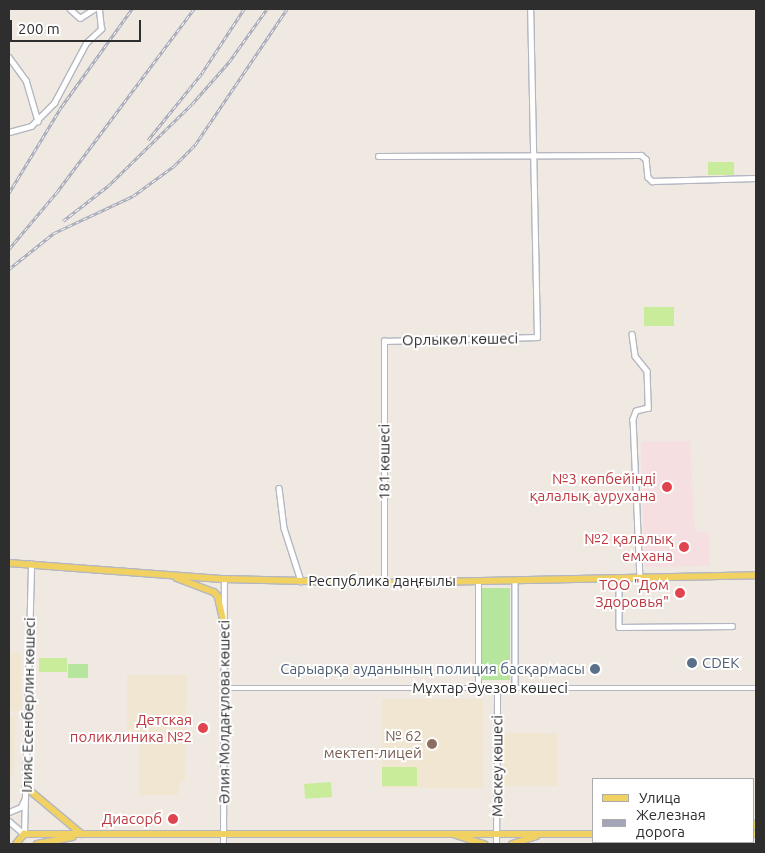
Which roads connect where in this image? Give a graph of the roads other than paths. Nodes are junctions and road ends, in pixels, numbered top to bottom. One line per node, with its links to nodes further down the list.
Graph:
1 (70, 9): 2 (street)
2 (94, 9)
3 (99, 9): 6 (street)
4 (530, 9): 9 (street)
5 (9, 57): 6 (street)
6 (38, 121): 7 (street)
7 (9, 132)
8 (378, 156): 9 (street)
9 (534, 156): 10 (street); 12 (street, Орлыкөл көшесі)
10 (756, 178)
11 (632, 334): 18 (street)
12 (384, 341): 24 (street, 181 көшесі)
13 (279, 488): 22 (street)
14 (9, 563): 15 (main road, Республика даңғылы)
15 (31, 564): 16 (main road, Республика даңғылы); 32 (street, Ілияс Есенберлин көшесі)
16 (168, 575): 20 (main road, Республика даңғылы); 25 (main road)
17 (756, 575): 18 (main road, Республика даңғылы)
18 (640, 577): 19 (main road, Республика даңғылы)
19 (619, 578): 21 (main road, Республика даңғылы); 26 (street)
20 (224, 579): 22 (main road, Республика даңғылы); 25 (street, Әлия Молдағұлова көшесі)
21 (515, 580): 23 (main road, Республика даңғылы); 30 (street)
22 (301, 581): 24 (main road, Республика даңғылы)
23 (478, 581): 24 (main road, Республика даңғылы); 28 (street)
24 (384, 583)
25 (223, 617): 27 (street, Әлия Молдағұлова көшесі)
26 (732, 626)
27 (224, 688): 28 (street, Мұхтар Әуезов көшесі); 35 (street, Әлия Молдағұлова көшесі)
28 (478, 688): 29 (street, Мұхтар Әуезов көшесі)
29 (497, 688): 30 (street, Мұхтар Әуезов көшесі); 39 (street, Мәскеу көшесі)
30 (515, 688): 31 (street, Мұхтар Әуезов көшесі)
31 (756, 688)
32 (26, 787): 33 (street); 37 (street, Ілияс Есенберлин көшесі); 38 (main road)
33 (9, 812)
34 (9, 821): 37 (street)
35 (223, 833): 36 (main road); 38 (main road); 44 (street, Әлия Молдағұлова көшесі)
36 (451, 833): 39 (main road); 45 (main road)
37 (24, 834): 38 (main road); 42 (main road)
38 (82, 834): 43 (main road)
39 (496, 834): 40 (main road); 46 (street, Мәскеу көшесі)
40 (542, 834): 41 (main road); 47 (main road)
41 (592, 834)
42 (16, 844)
43 (37, 844)
44 (223, 844)
45 (484, 844)
46 (496, 844)
47 (512, 844)

